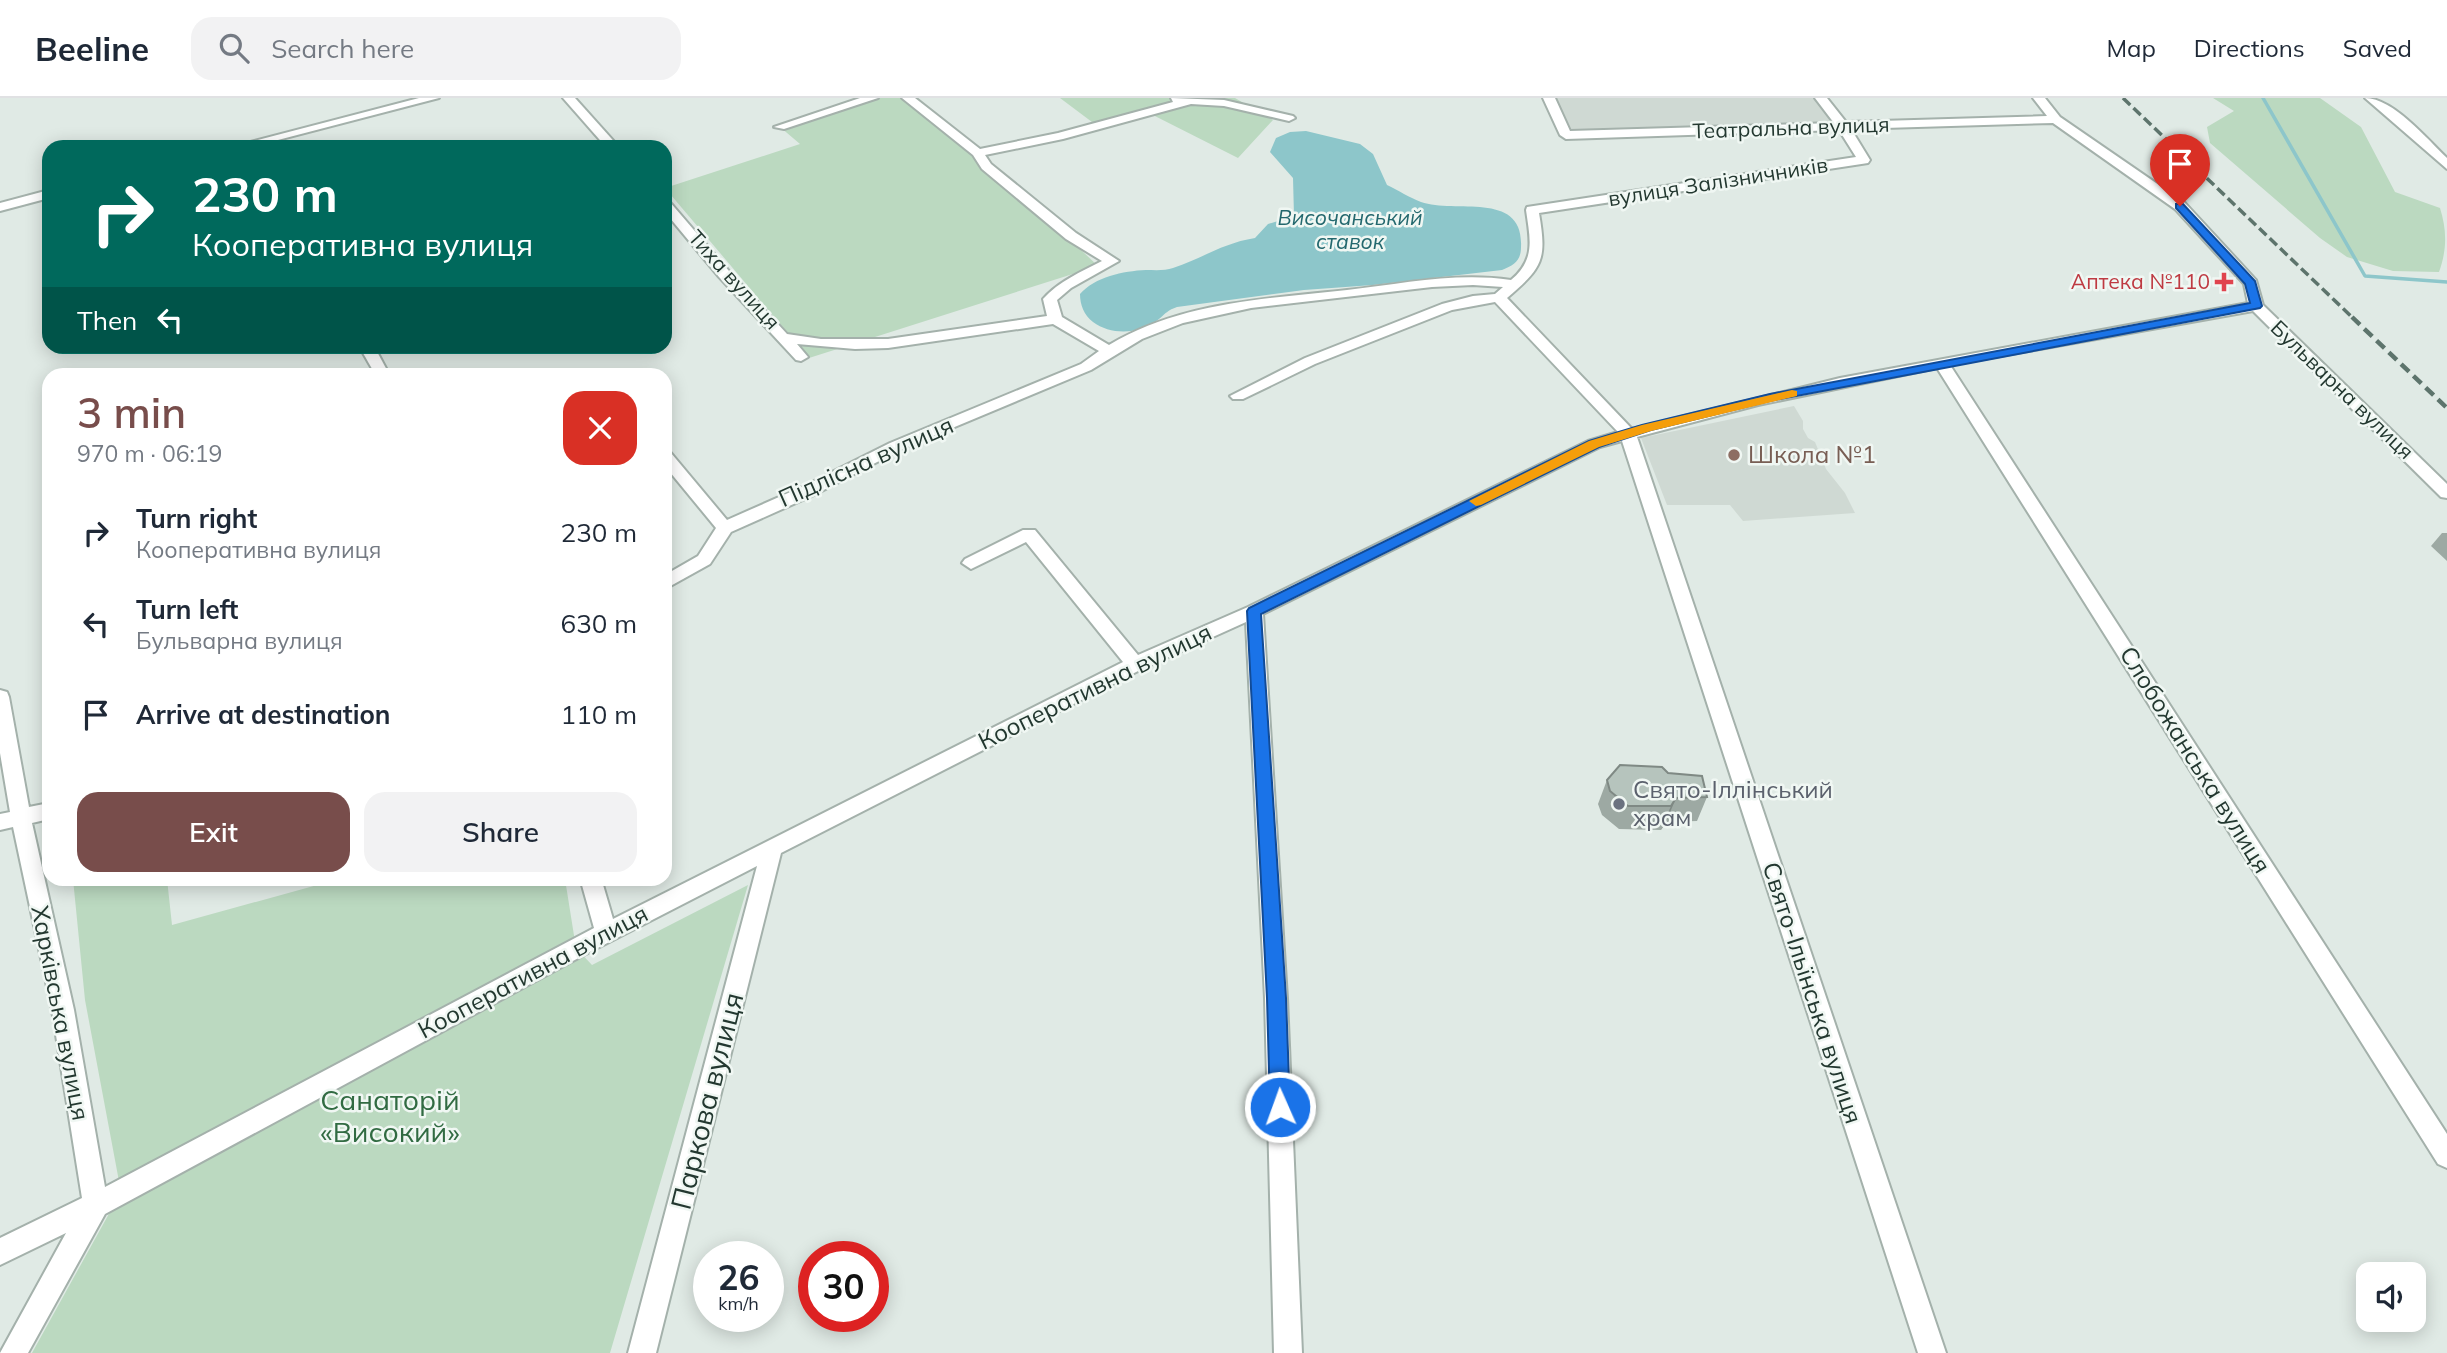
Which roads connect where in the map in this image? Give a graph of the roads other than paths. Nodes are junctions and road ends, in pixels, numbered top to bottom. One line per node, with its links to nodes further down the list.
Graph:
1 (433, 98): 16 (street)
2 (569, 98): 17 (street)
3 (872, 98): 15 (street)
4 (908, 98): 18 (street)
5 (1174, 98): 11 (street)
6 (1549, 98): 14 (street, Театральна вулиця)
7 (1821, 98): 14 (street)
8 (2039, 98): 13 (street, Бульварна вулиця)
9 (2371, 98): 19 (street)
10 (1206, 100): 11 (street); 12 (street)
11 (1188, 102): 18 (street)
12 (1289, 118)
13 (2056, 120): 14 (street, Театральна вулиця); 25 (street, Бульварна вулиця)
14 (1843, 126): 23 (street, вулиця Залізничників)
15 (780, 127)
16 (277, 140)
17 (607, 140)
18 (978, 153): 26 (street)
19 (2447, 165)
20 (42, 196): 21 (street)
21 (0, 206)
22 (672, 212): 27 (street, Тиха вулиця)
23 (1514, 285): 24 (street); 28 (street)
24 (1499, 298): 32 (street); 33 (street)
25 (2256, 306): 30 (street, Кооперативна вулиця); 35 (street, Бульварна вулиця)
26 (1055, 318): 27 (street); 28 (street)
27 (786, 338): 29 (street, Тиха вулиця)
28 (1109, 351): 31 (street)
29 (801, 357)
30 (1942, 364): 33 (street, Кооперативна вулиця); 47 (street, Слобожанська вулиця)
31 (1086, 368): 36 (street, Підлісна вулиця)
32 (1238, 396)
33 (1628, 434): 39 (street, Кооперативна вулиця); 53 (street, Свято-Ільїнська вулиця)
34 (672, 464): 36 (street)
35 (2447, 493)
36 (725, 528): 38 (street)
37 (971, 563): 40 (street)
38 (672, 579)
39 (1254, 611): 40 (street, Кооперативна вулиця); 52 (street)
40 (1135, 664): 44 (street, Кооперативна вулиця)
41 (0, 697): 43 (street, Харківська вулиця)
42 (42, 813): 43 (street)
43 (10, 820): 48 (street, Харківська вулиця)
44 (772, 849): 46 (street, Кооперативна вулиця); 51 (street, Паркова вулиця)
45 (592, 886): 46 (street)
46 (606, 933): 48 (street, Кооперативна вулиця)
47 (2447, 1156)
48 (96, 1205): 49 (street, Кооперативна вулиця); 50 (street)
49 (0, 1252)
50 (13, 1353)
51 (642, 1353)
52 (1288, 1353)
53 (1932, 1353)

